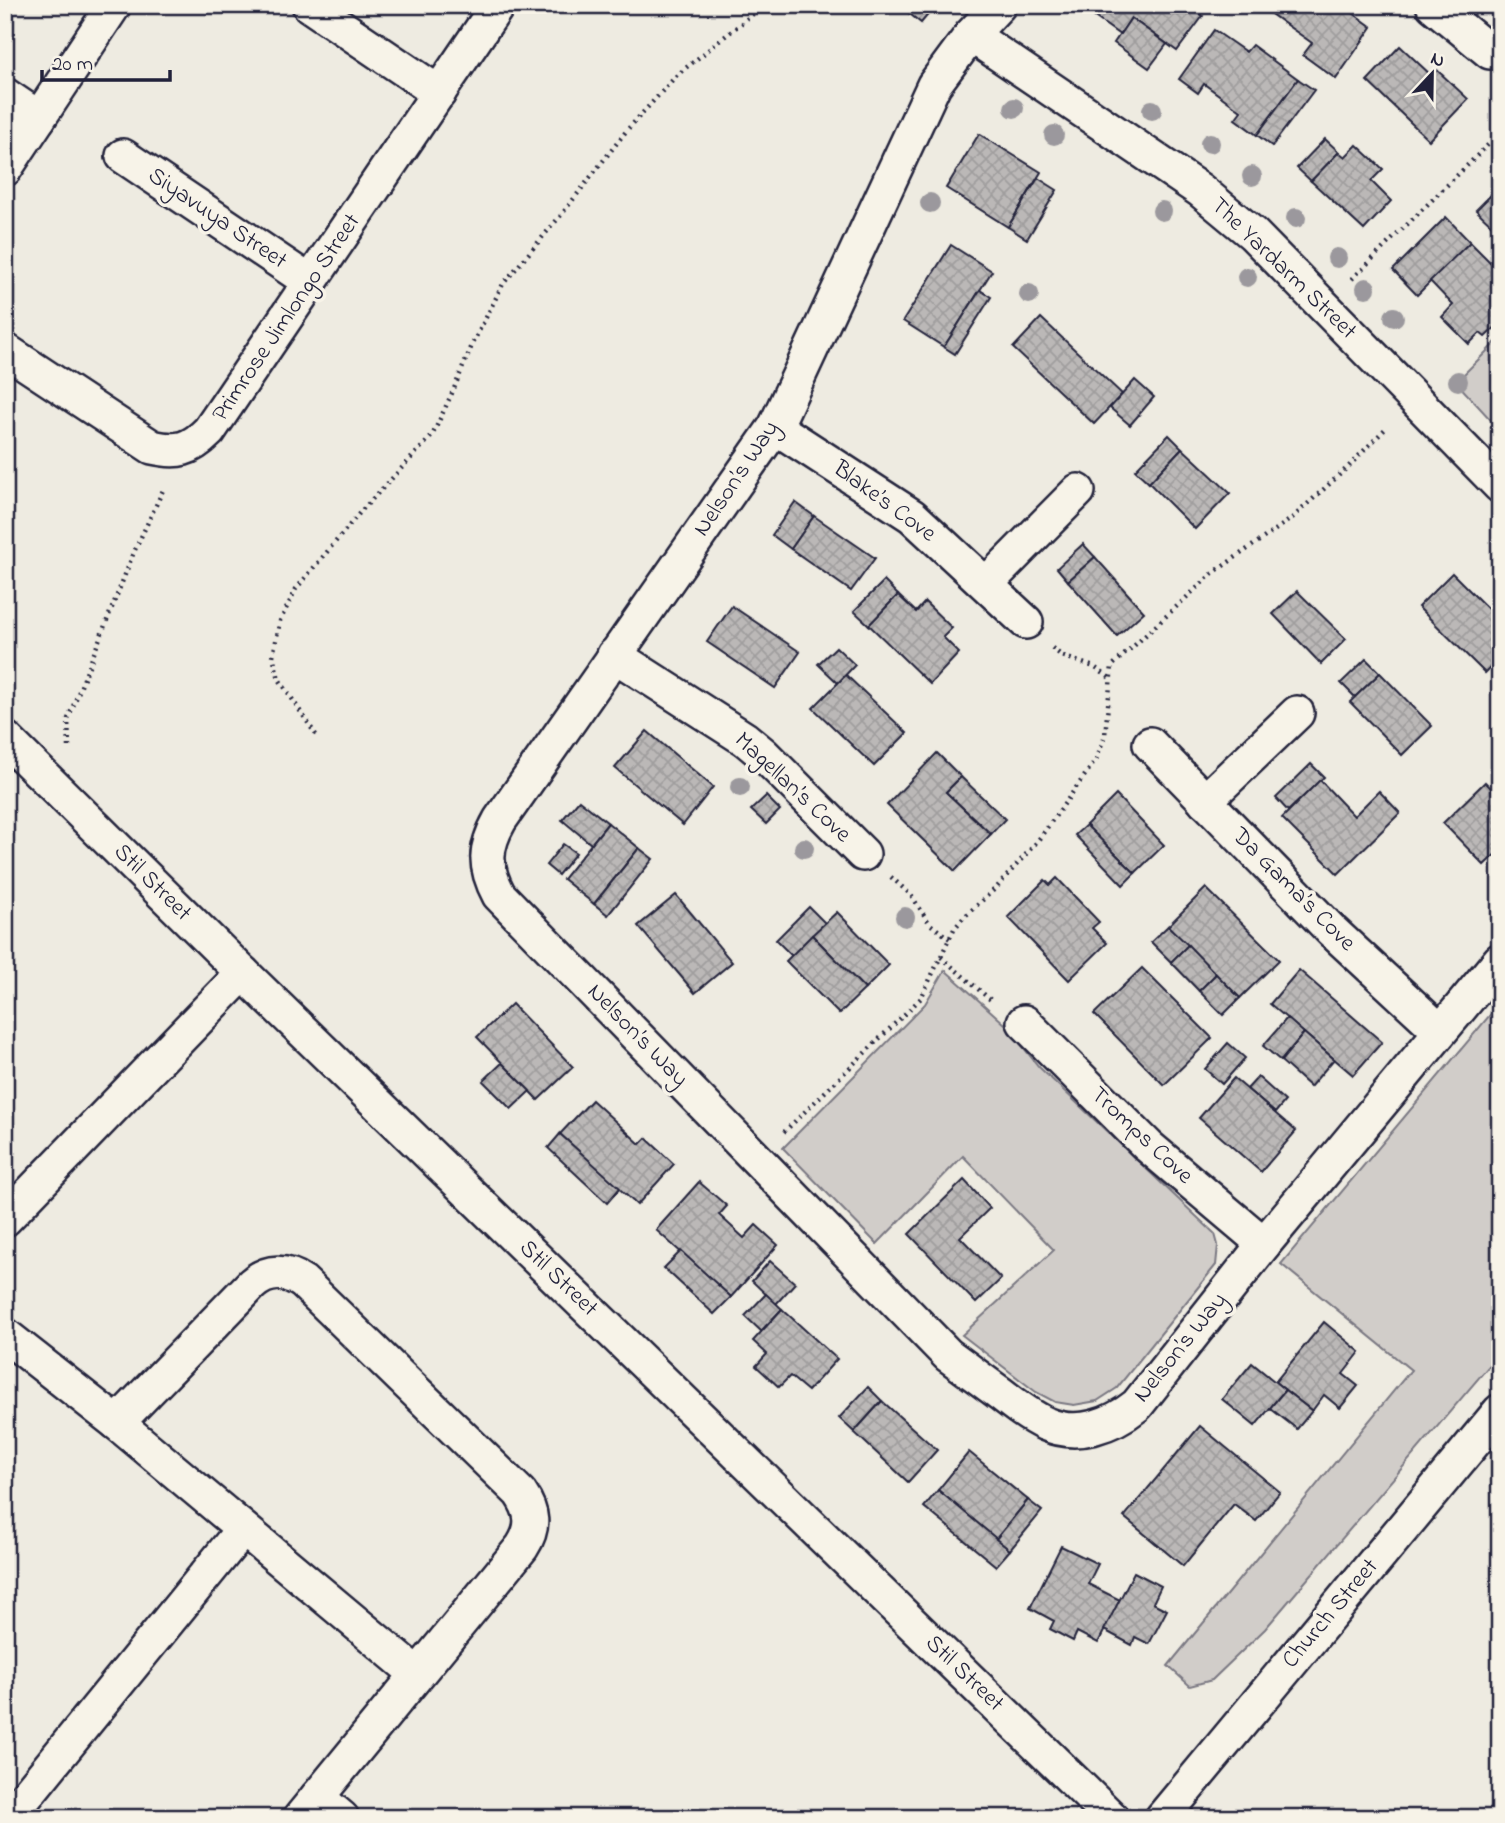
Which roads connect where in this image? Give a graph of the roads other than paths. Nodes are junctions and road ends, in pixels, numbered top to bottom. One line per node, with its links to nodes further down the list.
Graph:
1 (114, 5): 10 (street)
2 (309, 5): 8 (street)
3 (498, 5): 8 (street, Primrose Jimlongo Street)
4 (999, 5): 6 (street, Nelson’s Way)
5 (1433, 5): 7 (street)
6 (971, 35): 15 (street, Nelson’s Way); 16 (street, The Yardarm Street)
7 (1490, 52)
8 (439, 93): 13 (street, Primrose Jimlongo Street)
9 (5, 95): 10 (street)
10 (39, 118): 12 (street)
11 (123, 156): 13 (street, Siyavuya Street)
12 (5, 169)
13 (310, 282): 14 (street, Primrose Jimlongo Street)
14 (5, 350)
15 (775, 427): 18 (street, Blake’s Cove); 20 (street, Nelson’s Way)
16 (1500, 486)
17 (1078, 491): 18 (street)
18 (986, 584): 19 (street, Blake’s Cove)
19 (1026, 622)
20 (614, 655): 25 (street, Magellan’s Cove); 31 (street, Nelson’s Way)
21 (1297, 713): 24 (street)
22 (5, 738): 27 (street, Stil Street)
23 (1150, 744): 24 (street, Da Gama’s Cove)
24 (1205, 801): 29 (street, Da Gama’s Cove)
25 (863, 854)
26 (1500, 960): 29 (street, Nelson’s Way)
27 (243, 973): 30 (street); 39 (street, Stil Street)
28 (1024, 1022): 31 (street, Tromps Cove)
29 (1440, 1031): 31 (street, Nelson’s Way)
30 (5, 1219)
31 (1264, 1244)
32 (5, 1335): 34 (street)
33 (1500, 1411): 40 (street, Church Street)
34 (117, 1423): 35 (street); 36 (street)
35 (243, 1529): 36 (street); 38 (street)
36 (417, 1674): 37 (street)
37 (320, 1811)
38 (8, 1818)
39 (1112, 1818)
40 (1162, 1818)

